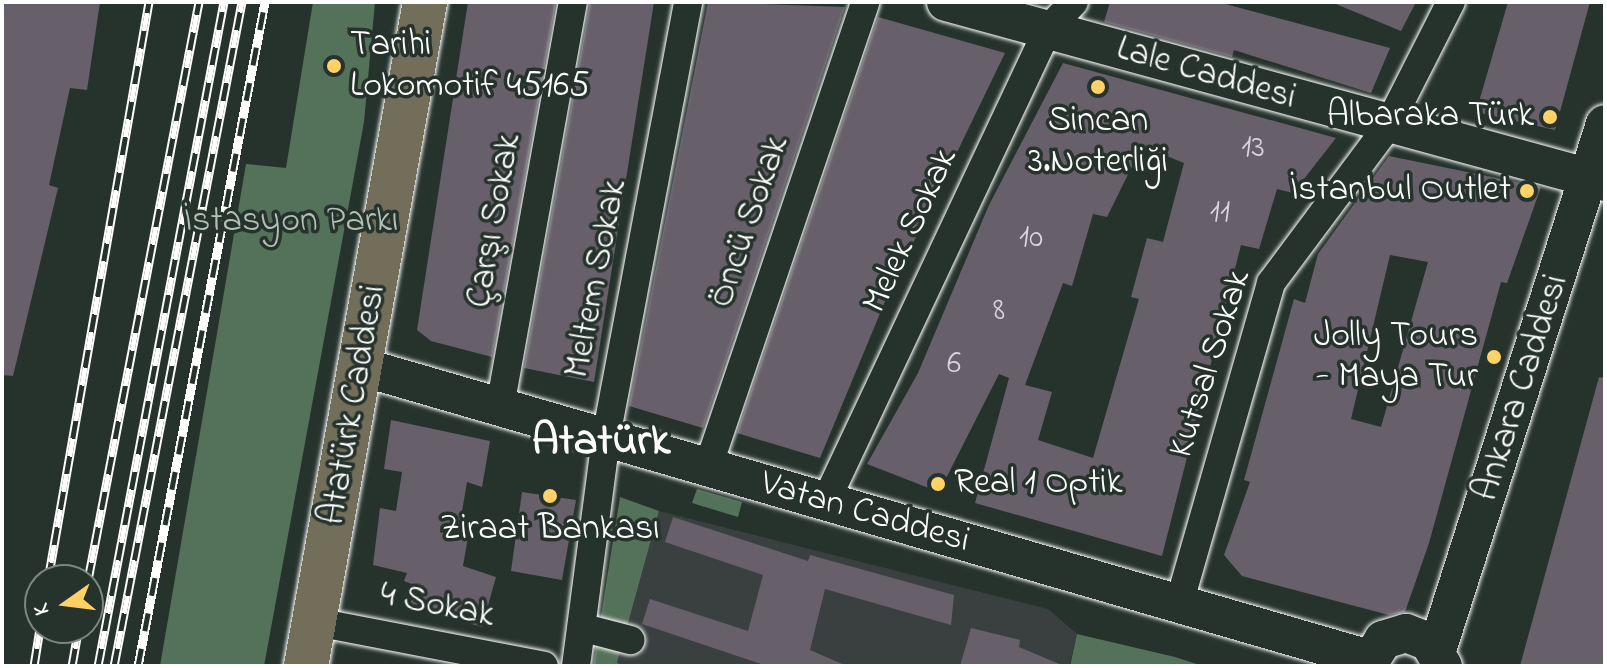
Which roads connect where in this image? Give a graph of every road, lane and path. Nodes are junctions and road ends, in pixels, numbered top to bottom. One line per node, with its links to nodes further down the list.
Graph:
1 (425, 2): 12 (main road, Atatürk Caddesi)
2 (573, 2): 13 (street, Çarşı Sokak)
3 (688, 2): 14 (street, Meltem Sokak)
4 (865, 2): 15 (street, Öncü Sokak)
5 (946, 2): 8 (main road, Lale Caddesi)
6 (1074, 2): 8 (street, Melek Sokak)
7 (1451, 2): 10 (street, Kutsal Sokak)
8 (1048, 29): 10 (main road, Lale Caddesi); 16 (street, Melek Sokak)
9 (1605, 124): 11 (main road, Ankara Caddesi)
10 (1388, 126): 11 (main road, Lale Caddesi); 17 (street, Kutsal Sokak)
11 (1597, 180): 22 (main road, Ankara Caddesi)
12 (362, 367): 13 (main road, Vatan Caddesi); 18 (main road, Atatürk Caddesi)
13 (500, 407): 14 (main road, Vatan Caddesi)
14 (606, 437): 15 (main road, Vatan Caddesi); 19 (street, Meltem Sokak)
15 (708, 467): 16 (main road, Vatan Caddesi)
16 (826, 501): 17 (main road, Vatan Caddesi)
17 (1179, 604): 20 (main road, Vatan Caddesi)
18 (316, 622): 24 (main road, Atatürk Caddesi); 25 (street, 4 Sokak)
19 (584, 628): 21 (street); 26 (street, Meltem Sokak)
20 (1248, 628): 23 (main road, Vatan Caddesi); 27 (main road)
21 (630, 640)
22 (1443, 661): 23 (main road)
23 (1368, 662)
24 (306, 666)
25 (544, 666)
26 (576, 666)
27 (1304, 666)

